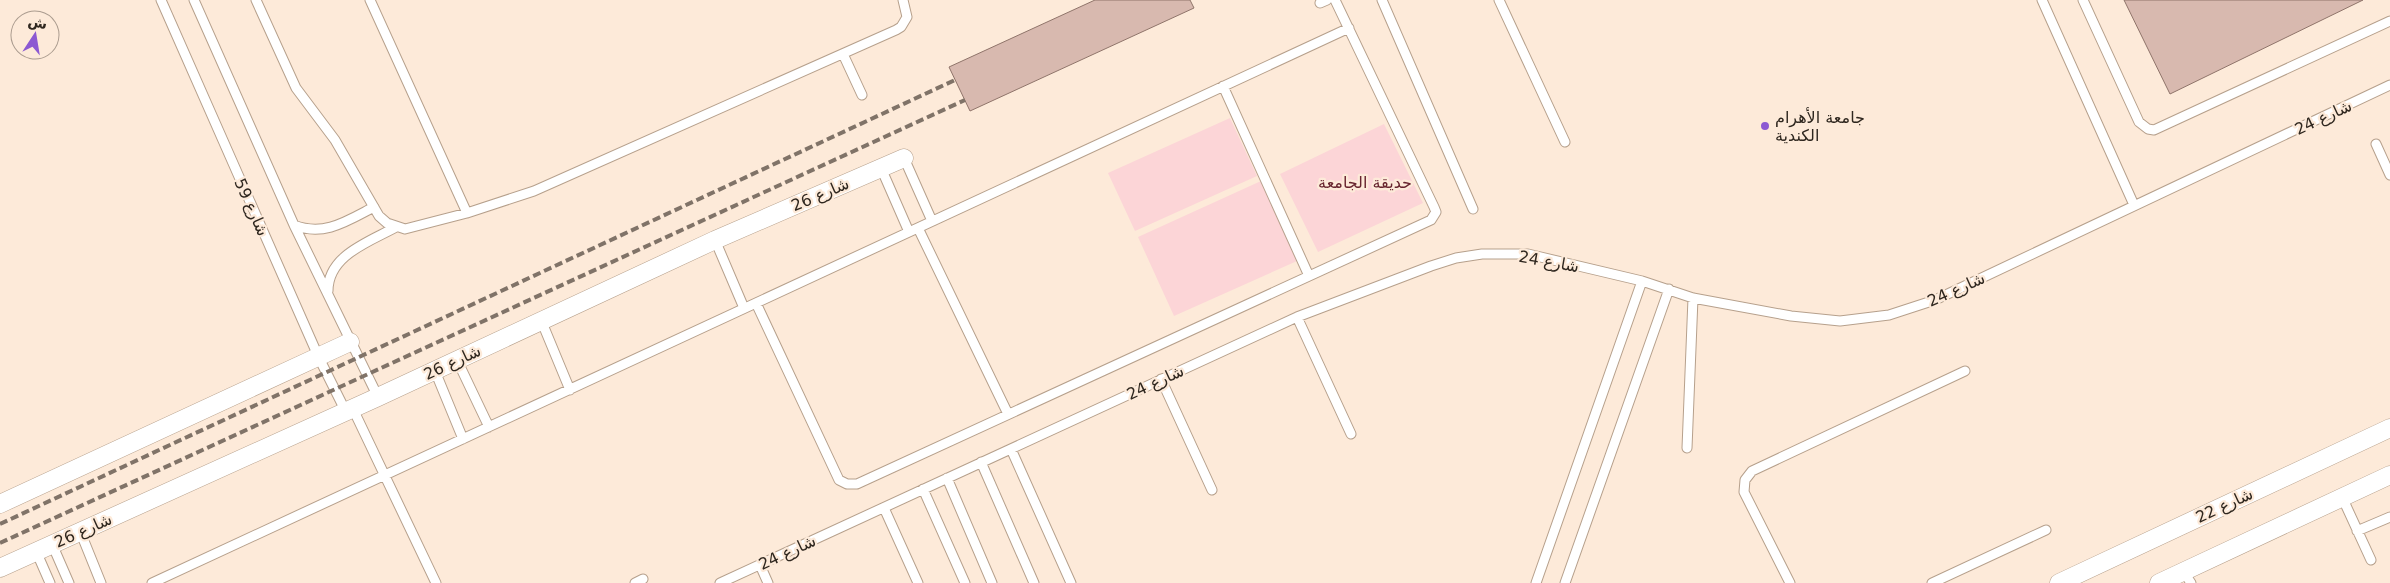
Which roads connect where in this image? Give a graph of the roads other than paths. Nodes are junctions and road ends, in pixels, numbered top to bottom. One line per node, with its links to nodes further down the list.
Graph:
1 (161, 0): 41 (lane, شارع 59)
2 (194, 0): 27 (lane, شارع 59)
3 (256, 0): 23 (lane)
4 (370, 0): 25 (lane)
5 (903, 0): 13 (lane)
6 (1335, 0): 12 (lane)
7 (1382, 0): 24 (lane)
8 (1499, 0): 17 (lane)
9 (2042, 0): 22 (lane)
10 (2083, 0): 11 (lane)
11 (2390, 21)
12 (1349, 28): 15 (lane); 31 (lane)
13 (843, 54): 16 (lane); 25 (lane)
14 (2390, 85): 22 (lane, شارع 24)
15 (1223, 86): 26 (lane); 31 (lane)
16 (862, 95)
17 (1565, 142)
18 (2376, 144): 21 (lane)
19 (904, 158): 20 (street, شارع 26); 26 (lane)
20 (881, 168): 29 (lane); 30 (street, شارع 26)
21 (2390, 175)
22 (2134, 205): 35 (lane, شارع 24)
23 (374, 207): 27 (lane); 28 (lane)
24 (1473, 209)
25 (467, 213): 28 (lane)
26 (932, 221): 29 (lane)
27 (294, 225): 34 (lane, شارع 59)
28 (396, 228): 34 (lane)
29 (913, 230): 36 (lane); 49 (lane)
30 (715, 240): 37 (lane); 39 (street, شارع 26)
31 (1309, 276): 49 (lane)
32 (1642, 281): 33 (lane, شارع 24); 38 (lane, شارع 24); 86 (lane)
33 (1669, 290): 35 (lane, شارع 24); 87 (lane)
34 (328, 294): 40 (lane, شارع 59)
35 (1693, 298): 54 (lane)
36 (756, 303): 37 (lane); 49 (lane)
37 (744, 308): 46 (lane)
38 (1297, 317): 45 (lane, شارع 24); 52 (lane)
39 (541, 320): 42 (street, شارع 26); 46 (lane)
40 (350, 342): 41 (street); 47 (lane, شارع 59)
41 (319, 358): 48 (lane, شارع 59); 63 (street)
42 (457, 360): 43 (street, شارع 26); 50 (lane)
43 (434, 370): 47 (street, شارع 26); 53 (lane)
44 (1965, 371): 88 (lane)
45 (1161, 379): 55 (lane, شارع 24); 61 (lane)
46 (570, 390): 50 (lane)
47 (378, 397): 48 (street, شارع 26)
48 (349, 411): 58 (lane, شارع 59); 67 (street, شارع 26)
49 (1008, 414)
50 (489, 427): 53 (lane)
51 (2390, 428): 90 (street, شارع 22)
52 (1352, 434)
53 (463, 439): 58 (lane)
54 (1687, 448)
55 (1011, 449): 56 (lane, شارع 24); 85 (lane)
56 (982, 462): 59 (lane, شارع 24); 84 (lane)
57 (2390, 475): 62 (street)
58 (384, 476): 77 (lane); 78 (lane, شارع 59)
59 (946, 478): 60 (lane, شارع 24); 83 (lane)
60 (924, 489): 64 (lane, شارع 24); 82 (lane)
61 (1212, 490)
62 (2342, 497): 68 (lane); 73 (street)
63 (0, 504)
64 (884, 508): 71 (lane, شارع 24); 81 (lane)
65 (2390, 517): 68 (lane)
66 (2046, 530): 89 (lane)
67 (80, 531): 69 (street, شارع 26); 76 (lane)
68 (2357, 531): 70 (lane)
69 (44, 548): 72 (street, شارع 26); 74 (lane); 75 (lane)
70 (2370, 560)
71 (760, 564): 79 (lane, شارع 24); 80 (lane)
72 (0, 568)
73 (2187, 577): 91 (street)
74 (50, 583)
75 (69, 583)
76 (102, 583)
77 (152, 583)
78 (436, 583)
79 (720, 583)
80 (768, 583)
81 (918, 583)
82 (964, 583)
83 (992, 583)
84 (1034, 583)
85 (1072, 583)
86 (1536, 583)
87 (1565, 583)
88 (1790, 583)
89 (1932, 583)
90 (2059, 583)
91 (2159, 583)

